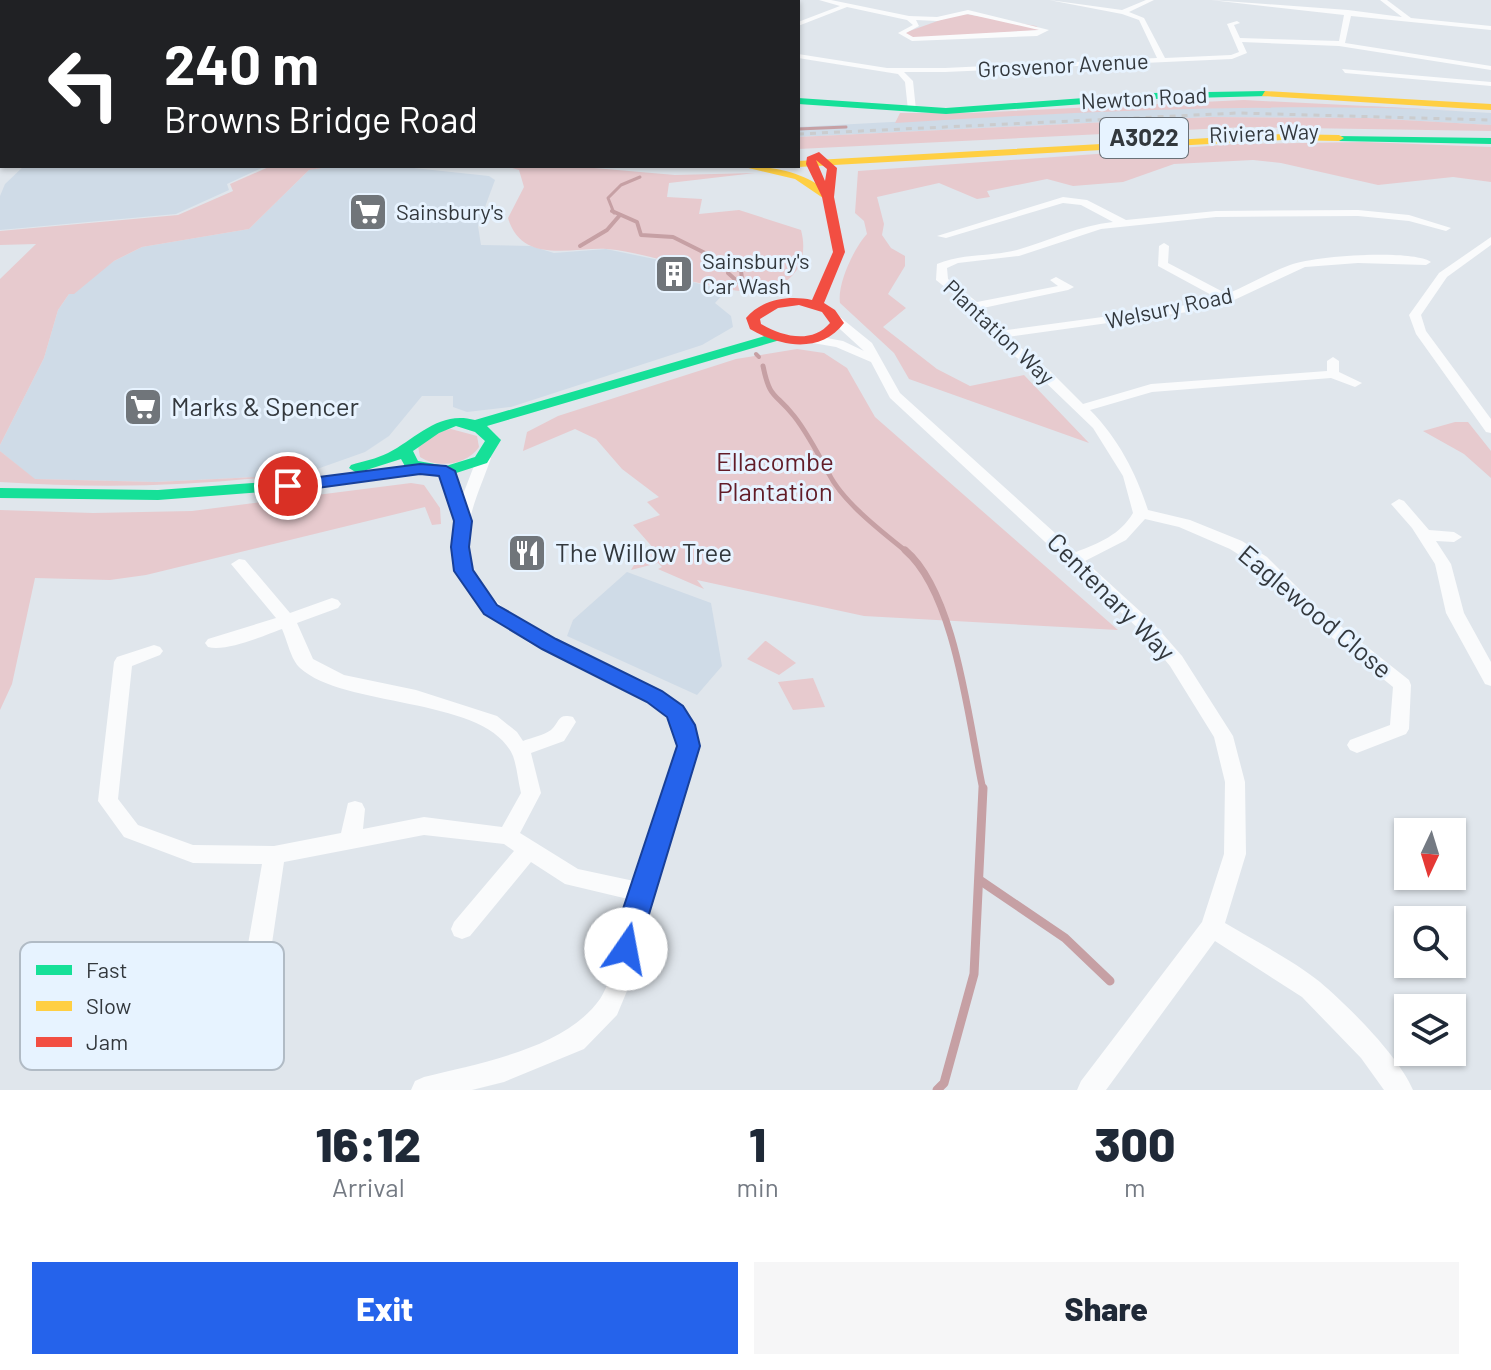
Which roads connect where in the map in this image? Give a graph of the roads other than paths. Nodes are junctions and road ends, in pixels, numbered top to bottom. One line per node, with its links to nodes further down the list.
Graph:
1 (822, 0): 8 (street)
2 (864, 0): 8 (street)
3 (1052, 0): 9 (street, Grosvenor Avenue)
4 (1151, 0): 9 (street, Grosvenor Avenue)
5 (1214, 0): 7 (street)
6 (1383, 0): 11 (street)
7 (1240, 1): 10 (street)
8 (847, 5): 12 (street); 15 (street)
9 (1123, 12): 22 (street, Grosvenor Avenue)
10 (1348, 12): 11 (street); 20 (street)
11 (1405, 17): 17 (street); 18 (street)
12 (909, 18): 13 (street); 16 (street)
13 (937, 19): 16 (street); 16 (street)
14 (1220, 22): 19 (street)
15 (800, 23)
16 (917, 25)
17 (1491, 28)
18 (1486, 38)
19 (1239, 40): 20 (street); 22 (street)
20 (1339, 44): 23 (street)
21 (800, 56): 24 (street, Grosvenor Avenue)
22 (1162, 60): 25 (street, Grosvenor Avenue)
23 (1491, 68)
24 (890, 69): 25 (street, Grosvenor Avenue); 27 (street)
25 (945, 70): 27 (street, Grosvenor Avenue)
26 (1345, 71): 28 (street)
27 (909, 81): 31 (street)
28 (1491, 84)
29 (800, 101): 31 (street, Newton Road)
30 (1491, 107): 31 (street, Newton Road)
31 (912, 110)
32 (1491, 138): 33 (street, Riviera Way / A3022); 33 (street, Riviera Way / A3022)
33 (815, 162): 35 (street)
34 (755, 168): 35 (street)
35 (828, 197): 42 (street)
36 (1123, 223): 37 (street, Plantation Way); 38 (street); 47 (street, Plantation Way)
37 (1446, 228)
38 (942, 236)
39 (1491, 240): 59 (street)
40 (1164, 246): 44 (street)
41 (1426, 262): 44 (street, Welsury Road)
42 (833, 264): 45 (street); 46 (street)
43 (1056, 280): 47 (street)
44 (1228, 299): 50 (street, Welsury Road)
45 (785, 301): 46 (street); 49 (street)
46 (817, 304): 48 (street)
47 (975, 306): 50 (street, Plantation Way)
48 (836, 320): 52 (street); 54 (street, Centenary Way)
49 (755, 326): 51 (street); 53 (street)
50 (997, 335): 57 (street, Plantation Way)
51 (775, 337): 52 (street); 53 (street)
52 (811, 339): 54 (street)
53 (699, 356): 56 (street)
54 (872, 359): 72 (street, Centenary Way)
55 (1355, 383): 57 (street)
56 (543, 407): 58 (street); 60 (street)
57 (1079, 409): 68 (street, Plantation Way)
58 (473, 425): 60 (street); 61 (street)
59 (1491, 429)
60 (493, 440): 62 (street)
61 (404, 449): 63 (street); 65 (street)
62 (484, 458): 64 (street); 69 (street)
63 (420, 469): 64 (street); 65 (street)
64 (446, 471): 69 (street)
65 (315, 483): 66 (street)
66 (0, 493)
67 (1399, 504): 70 (street)
68 (1141, 513): 72 (street); 80 (street, Eaglewood Close)
69 (463, 521): 87 (street)
70 (1425, 535): 71 (street); 78 (street)
71 (1454, 537)
72 (1074, 559): 88 (street, Centenary Way)
73 (239, 564): 75 (street)
74 (332, 604): 75 (street)
75 (286, 619): 76 (street); 81 (street)
76 (214, 643)
77 (154, 651): 86 (street)
78 (1491, 679)
79 (566, 722): 81 (street)
80 (1357, 745)
81 (519, 750): 83 (street)
82 (355, 809): 84 (street)
83 (508, 836): 84 (street); 85 (street)
84 (351, 840): 86 (street)
85 (529, 849): 87 (street); 89 (street)
86 (274, 855): 90 (street)
87 (641, 892): 91 (street)
88 (1212, 927): 92 (street, Centenary Way); 93 (street)
89 (462, 929)
90 (260, 942)
91 (424, 1090)
92 (1090, 1090)
93 (1400, 1090)

